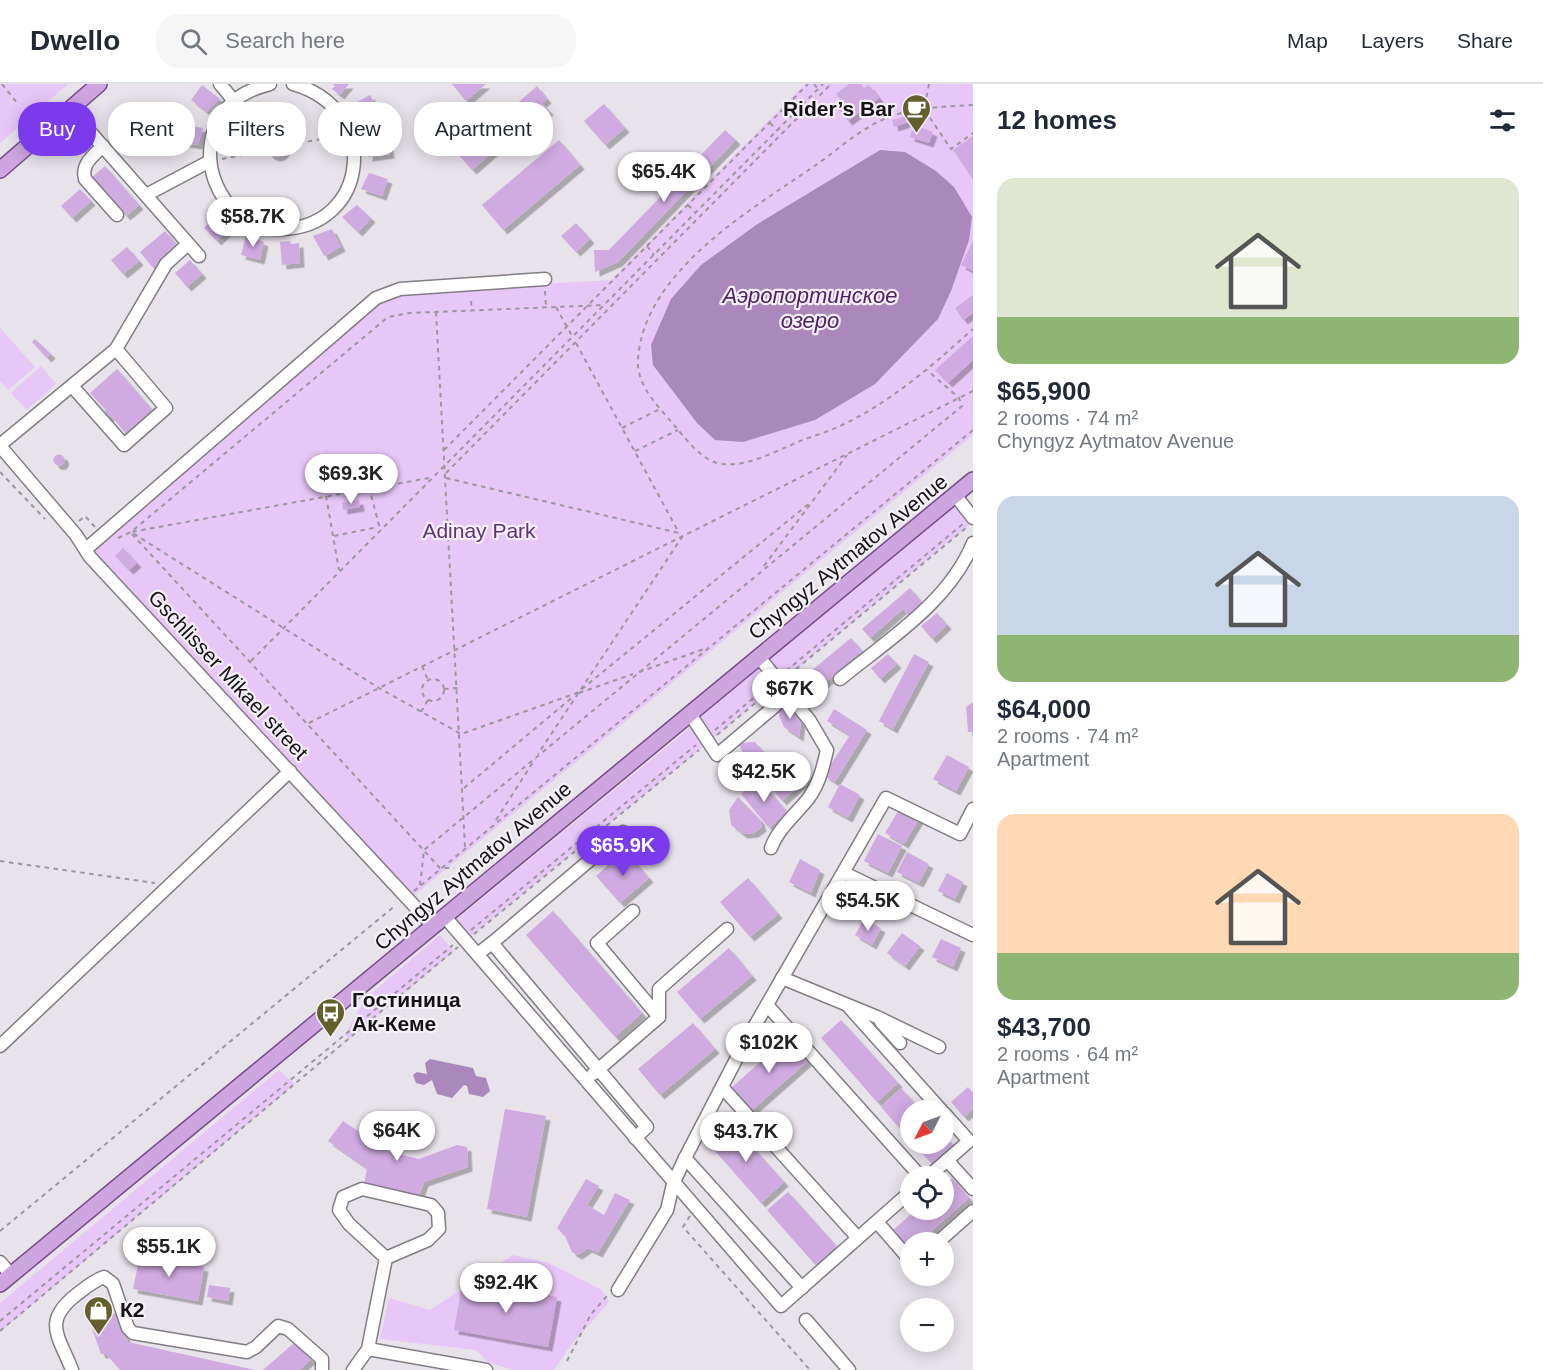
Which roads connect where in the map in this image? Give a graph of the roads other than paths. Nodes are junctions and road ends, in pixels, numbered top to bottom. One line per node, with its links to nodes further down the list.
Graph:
1 (99, 84): 6 (main road)
2 (220, 84): 5 (street)
3 (270, 84): 5 (street)
4 (293, 84): 10 (street)
5 (234, 101): 10 (street)
6 (78, 102)
7 (96, 138): 8 (street)
8 (103, 146): 12 (street); 13 (street)
9 (18, 154): 11 (main road)
10 (210, 161): 12 (street)
11 (0, 170)
12 (146, 195): 14 (street)
13 (117, 215)
14 (188, 244): 15 (street); 17 (street)
15 (199, 256)
16 (544, 279): 24 (street)
17 (116, 349): 18 (street); 18 (street)
18 (72, 386): 19 (street)
19 (0, 446): 24 (street, Gschlisser Mikael street)
20 (973, 480): 21 (main road, Chyngyz Aytmatov Avenue)
21 (955, 495): 22 (street); 25 (main road, Chyngyz Aytmatov Avenue)
22 (972, 520)
23 (973, 543): 26 (street)
24 (86, 549): 29 (street, Gschlisser Mikael street)
25 (759, 657): 28 (main road, Chyngyz Aytmatov Avenue); 32 (street)
26 (840, 679)
27 (775, 706): 28 (street)
28 (690, 714): 35 (main road, Chyngyz Aytmatov Avenue)
29 (290, 771): 35 (street, Gschlisser Mikael street); 46 (street)
30 (973, 809): 33 (street)
31 (622, 832): 38 (street)
32 (771, 849)
33 (844, 873): 37 (street); 40 (street)
34 (633, 911): 43 (street)
35 (439, 921): 39 (street, Gschlisser Mikael street); 70 (main road, Chyngyz Aytmatov Avenue)
36 (727, 929): 43 (street)
37 (973, 935)
38 (492, 943): 39 (street); 48 (street)
39 (479, 954): 49 (street, Gschlisser Mikael street)
40 (782, 978): 41 (street); 42 (street)
41 (847, 1004): 44 (street); 51 (street)
42 (767, 1005): 50 (street); 58 (street)
43 (659, 1017): 48 (street)
44 (877, 1017): 45 (street); 47 (street)
45 (900, 1043)
46 (0, 1046)
47 (939, 1047)
48 (598, 1069): 49 (street); 53 (street)
49 (586, 1081): 53 (street, Gschlisser Mikael street)
50 (722, 1087): 56 (street); 66 (street)
51 (931, 1100)
52 (954, 1125): 54 (street)
53 (635, 1138): 60 (street, Gschlisser Mikael street)
54 (954, 1154)
55 (954, 1154): 57 (street)
56 (685, 1158): 60 (street); 71 (street)
57 (947, 1160): 59 (street); 61 (street)
58 (911, 1166)
59 (940, 1166)
60 (673, 1184): 71 (street, Gschlisser Mikael street); 72 (street)
61 (973, 1189)
62 (900, 1201): 64 (street)
63 (973, 1211): 65 (street)
64 (877, 1222): 66 (street); 67 (street)
65 (949, 1232)
66 (858, 1238): 71 (street)
67 (900, 1248)
68 (386, 1258): 68 (street); 74 (street)
69 (0, 1262): 70 (street)
70 (5, 1280)
71 (801, 1288)
72 (618, 1290)
73 (806, 1320): 79 (street)
74 (368, 1349): 77 (street); 78 (street)
75 (72, 1370): 76 (street)
76 (322, 1370)
77 (353, 1370)
78 (486, 1370)
79 (849, 1370)

